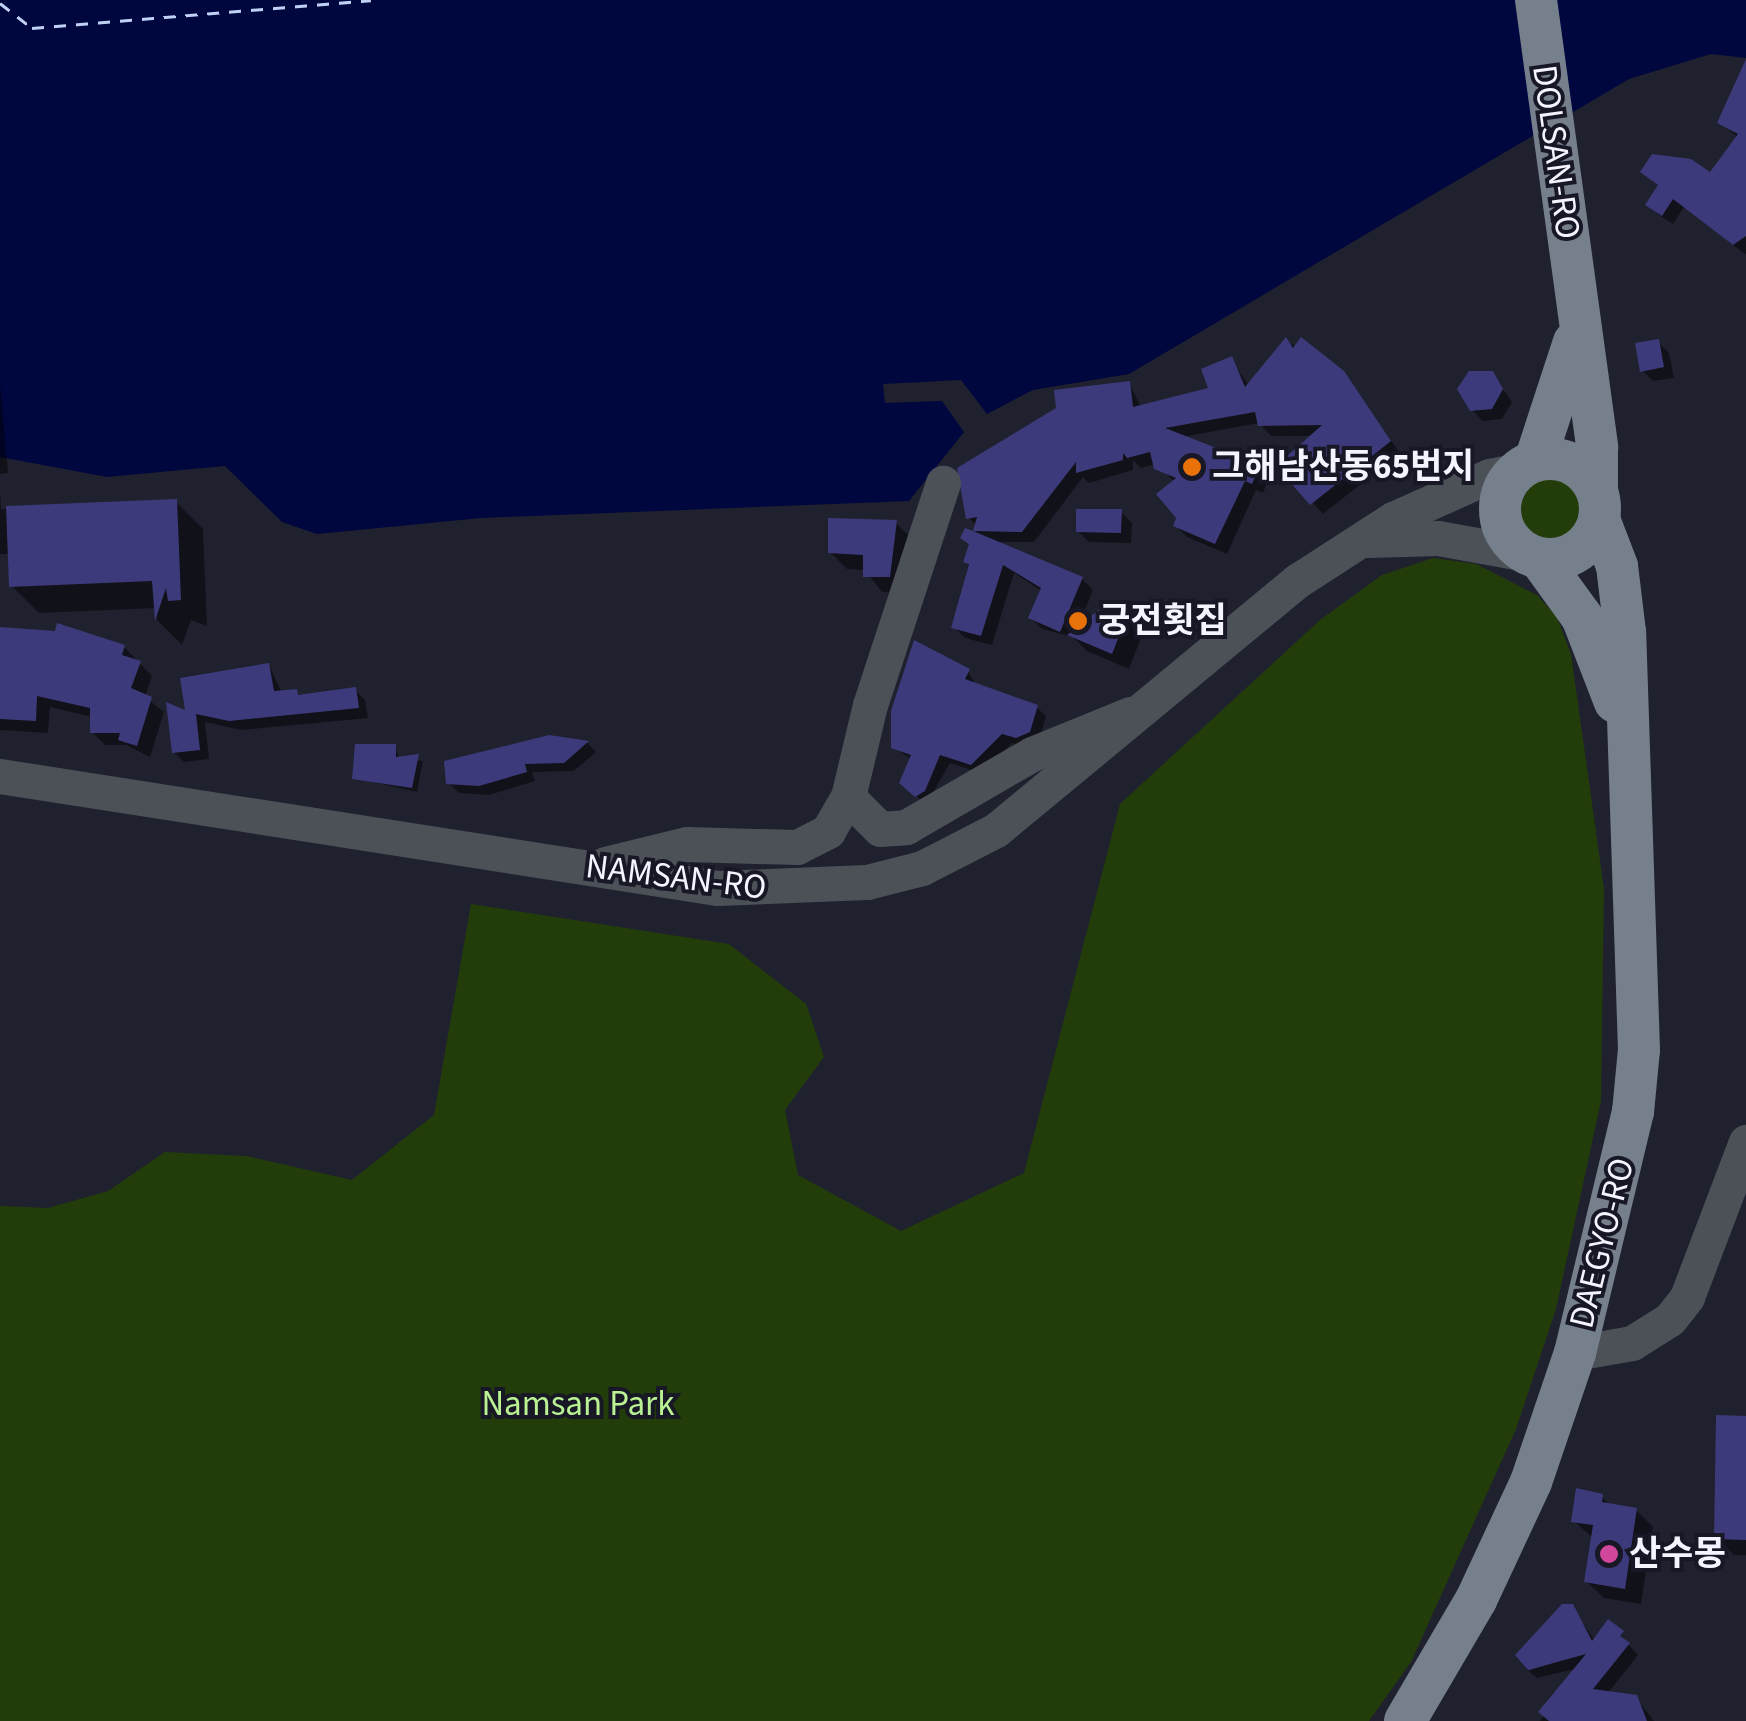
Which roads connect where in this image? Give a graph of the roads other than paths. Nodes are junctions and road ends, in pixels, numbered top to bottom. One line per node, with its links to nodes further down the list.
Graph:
1 (1536, 0): 2 (main road, DOLSAN-RO)
2 (1577, 311): 3 (main road); 5 (main road, DAEGYO-RO)
3 (1527, 466): 5 (main road); 6 (street, NAMSAN-RO); 7 (main road)
4 (943, 483): 11 (street)
5 (1598, 505): 7 (main road); 9 (main road, DAEGYO-RO)
6 (1367, 540): 7 (street); 8 (street, NAMSAN-RO)
7 (1534, 556): 9 (main road, DAEGYO-RO)
8 (1148, 709): 11 (street); 12 (street, NAMSAN-RO)
9 (1623, 726): 14 (main road, DAEGYO-RO)
10 (0, 776): 12 (street, NAMSAN-RO)
11 (848, 798): 12 (street)
12 (589, 868)
13 (1746, 1142): 14 (street)
14 (1575, 1352): 15 (main road, DAEGYO-RO)
15 (1405, 1721)

